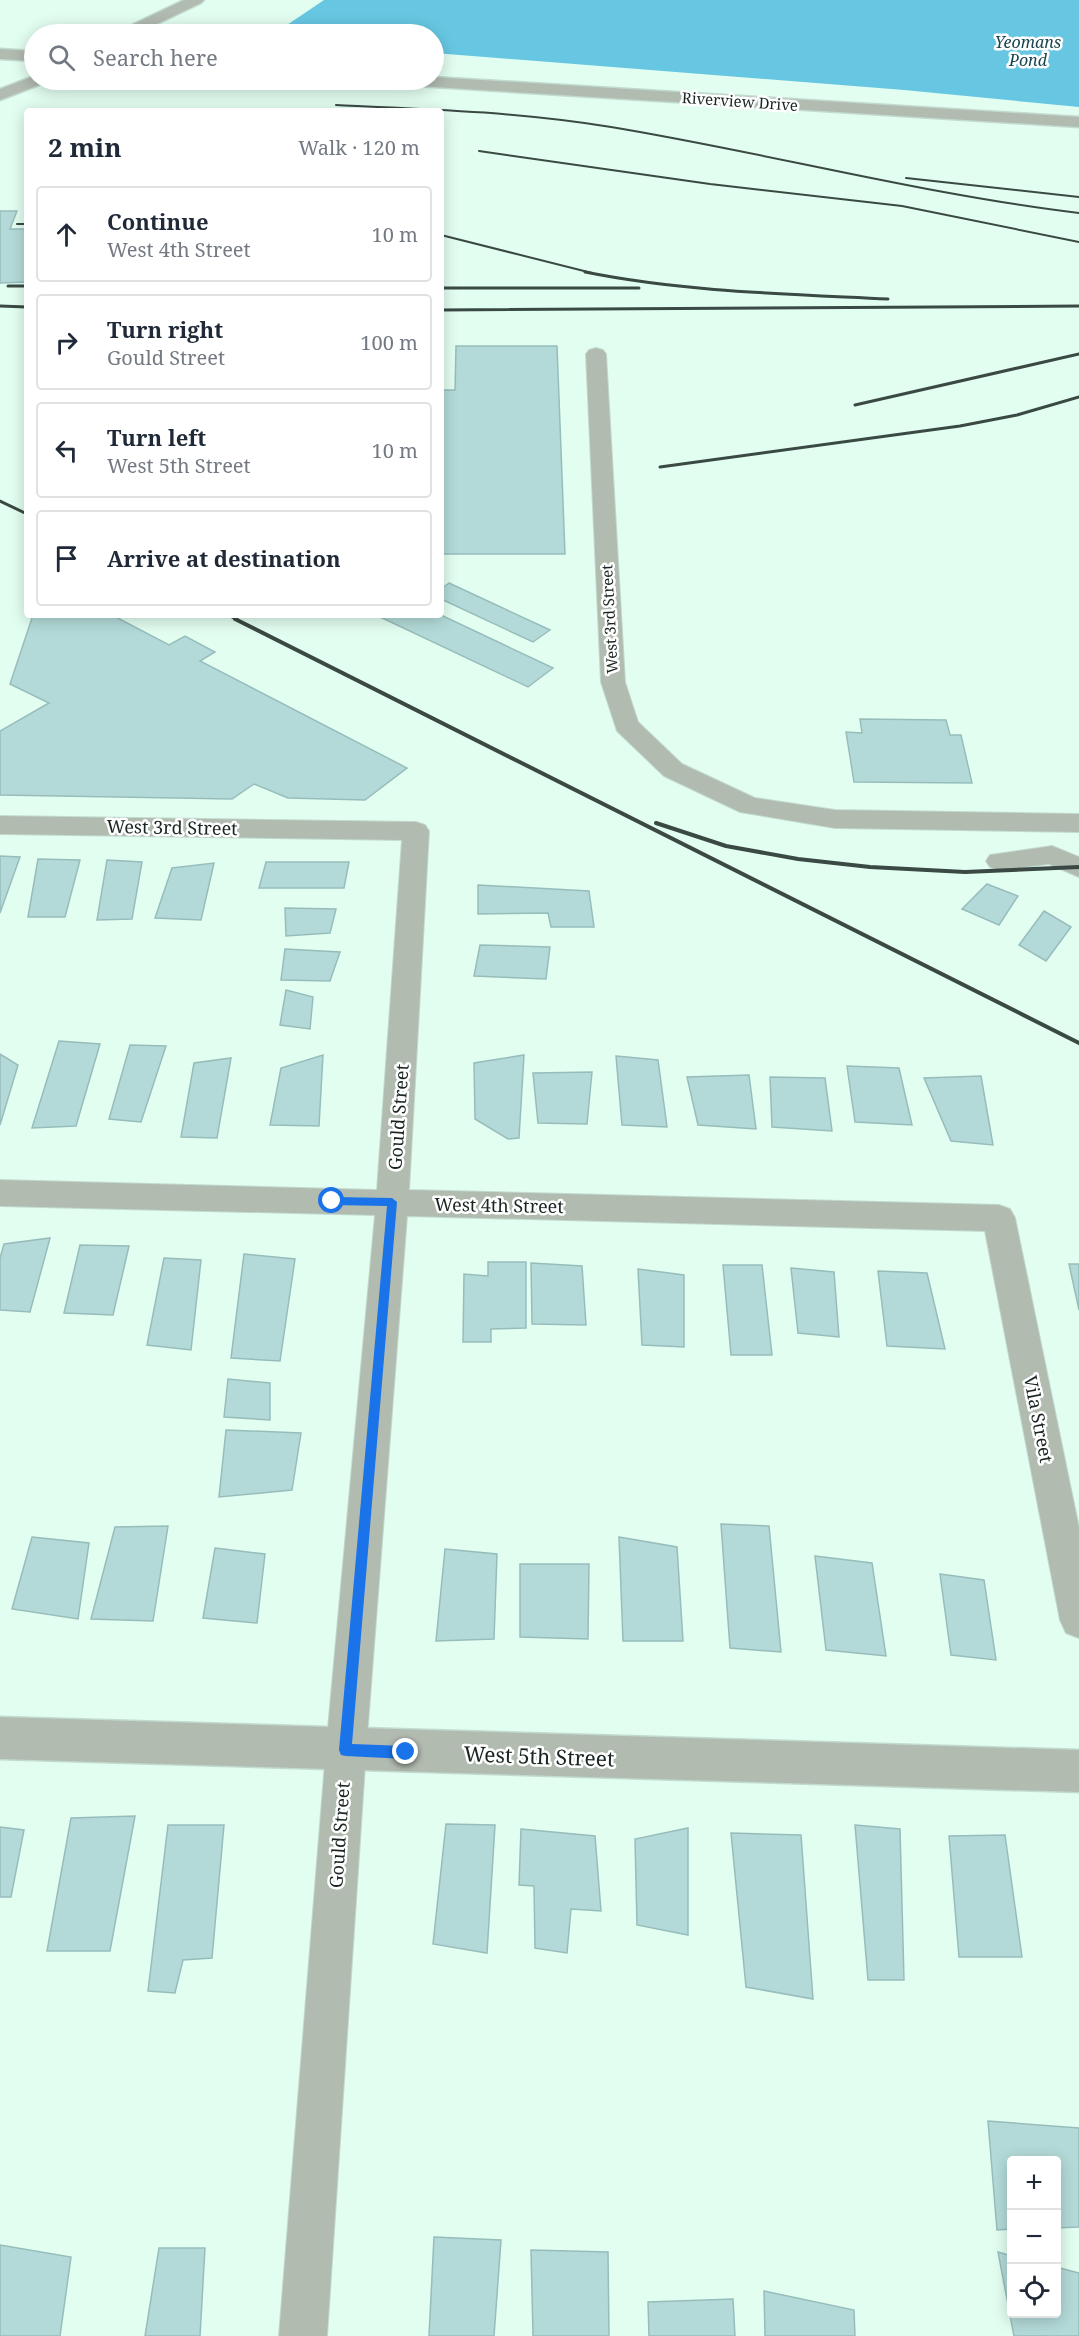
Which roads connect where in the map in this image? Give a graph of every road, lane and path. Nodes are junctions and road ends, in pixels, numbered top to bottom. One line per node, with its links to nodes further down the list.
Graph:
1 (196, 0): 2 (street)
2 (146, 24)
3 (0, 54): 4 (street)
4 (24, 55)
5 (444, 83): 8 (street, Riverview Drive)
6 (24, 86): 7 (street)
7 (0, 96)
8 (1079, 122)
9 (596, 354): 10 (street, West 3rd Street)
10 (1079, 823)
11 (0, 825): 12 (street, West 3rd Street)
12 (416, 831): 16 (street, Gould Street)
13 (1000, 861): 14 (street)
14 (1079, 868)
15 (0, 1193): 16 (street, West 4th Street)
16 (392, 1202): 17 (street, West 4th Street); 20 (street, Gould Street)
17 (999, 1218): 18 (street, Vila Street)
18 (1079, 1620)
19 (0, 1738): 20 (street, West 5th Street)
20 (346, 1750): 21 (street, West 5th Street); 22 (street, Gould Street)
21 (1079, 1771)
22 (303, 2336)

